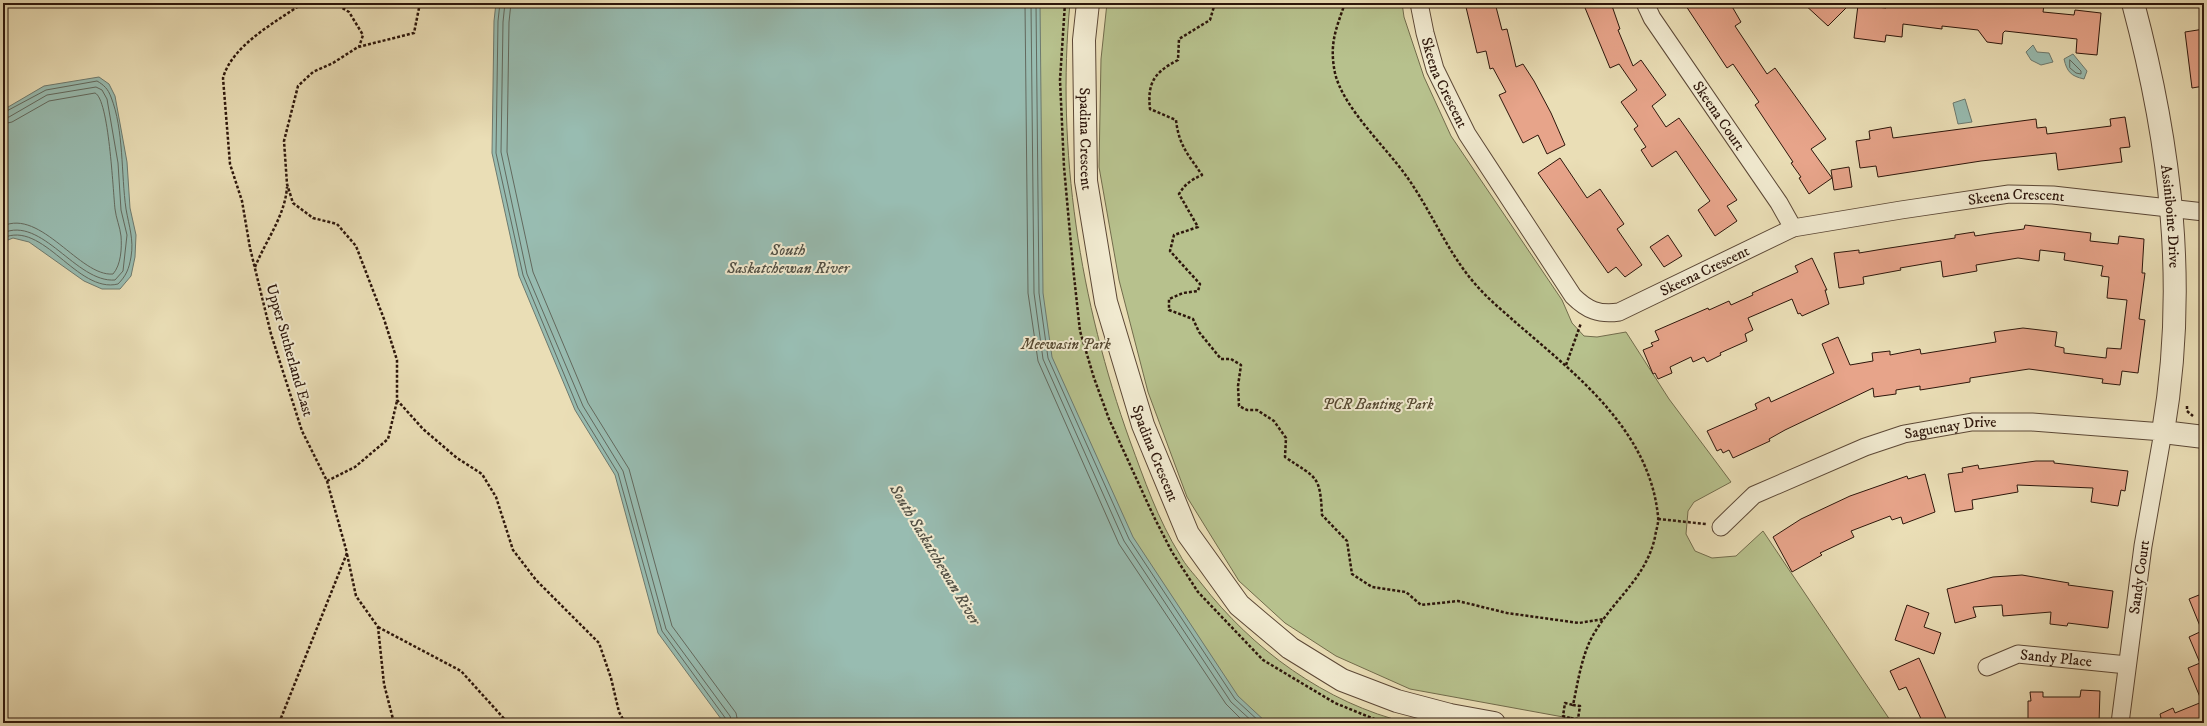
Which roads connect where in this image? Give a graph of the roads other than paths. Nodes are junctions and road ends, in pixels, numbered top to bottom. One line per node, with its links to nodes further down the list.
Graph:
1 (1088, 3): 13 (street, Spadina Crescent)
2 (1419, 3): 7 (street, Skeena Crescent)
3 (1645, 3): 7 (street, Skeena Court)
4 (2133, 3): 5 (street, Assiniboine Drive)
5 (2171, 208): 6 (street, Skeena Crescent); 7 (street, Skeena Crescent); 9 (street, Assiniboine Drive)
6 (2204, 212)
7 (1793, 228)
8 (2200, 427): 9 (street, Saguenay Drive)
9 (2163, 432): 10 (street, Saguenay Drive); 11 (street, Sandy Court)
10 (1721, 527)
11 (2127, 665): 12 (street, Sandy Place); 14 (street, Sandy Court)
12 (1987, 667)
13 (1494, 723)
14 (2120, 723)

